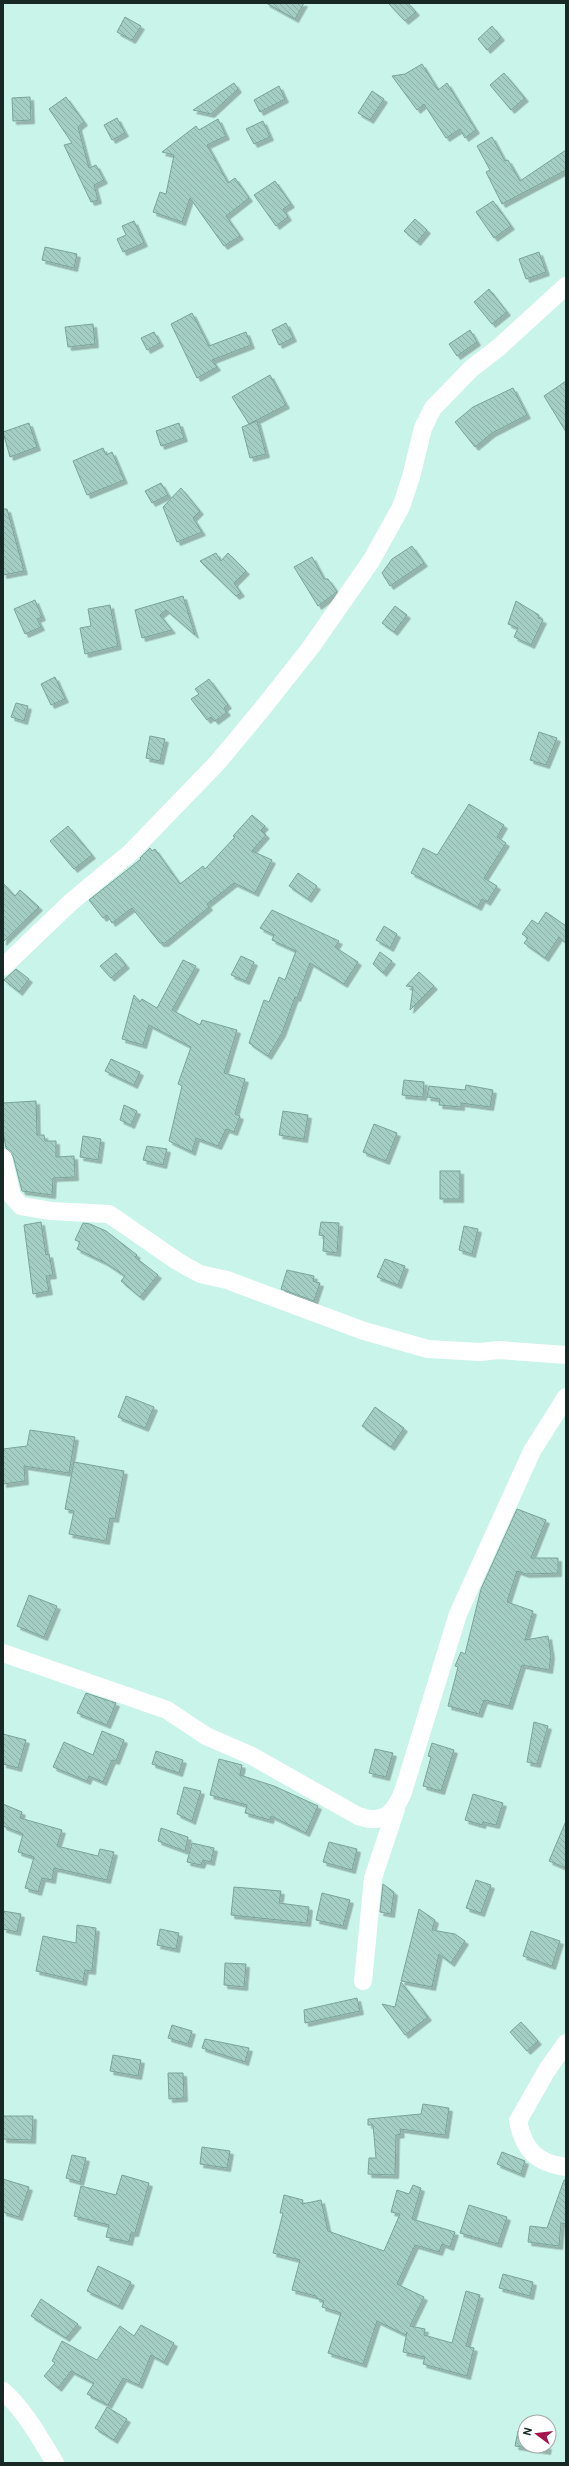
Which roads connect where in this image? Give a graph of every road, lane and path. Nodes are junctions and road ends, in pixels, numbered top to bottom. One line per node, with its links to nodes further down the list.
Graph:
1 (566, 286): 2 (street)
2 (3, 967)
3 (3, 1158): 4 (street)
4 (566, 1355)
5 (566, 1397): 7 (street)
6 (3, 1653): 7 (street)
7 (396, 1809): 8 (street)
8 (363, 1981)
9 (566, 2043): 10 (street)
10 (566, 2167)
11 (3, 2390): 12 (street)
12 (55, 2463)

